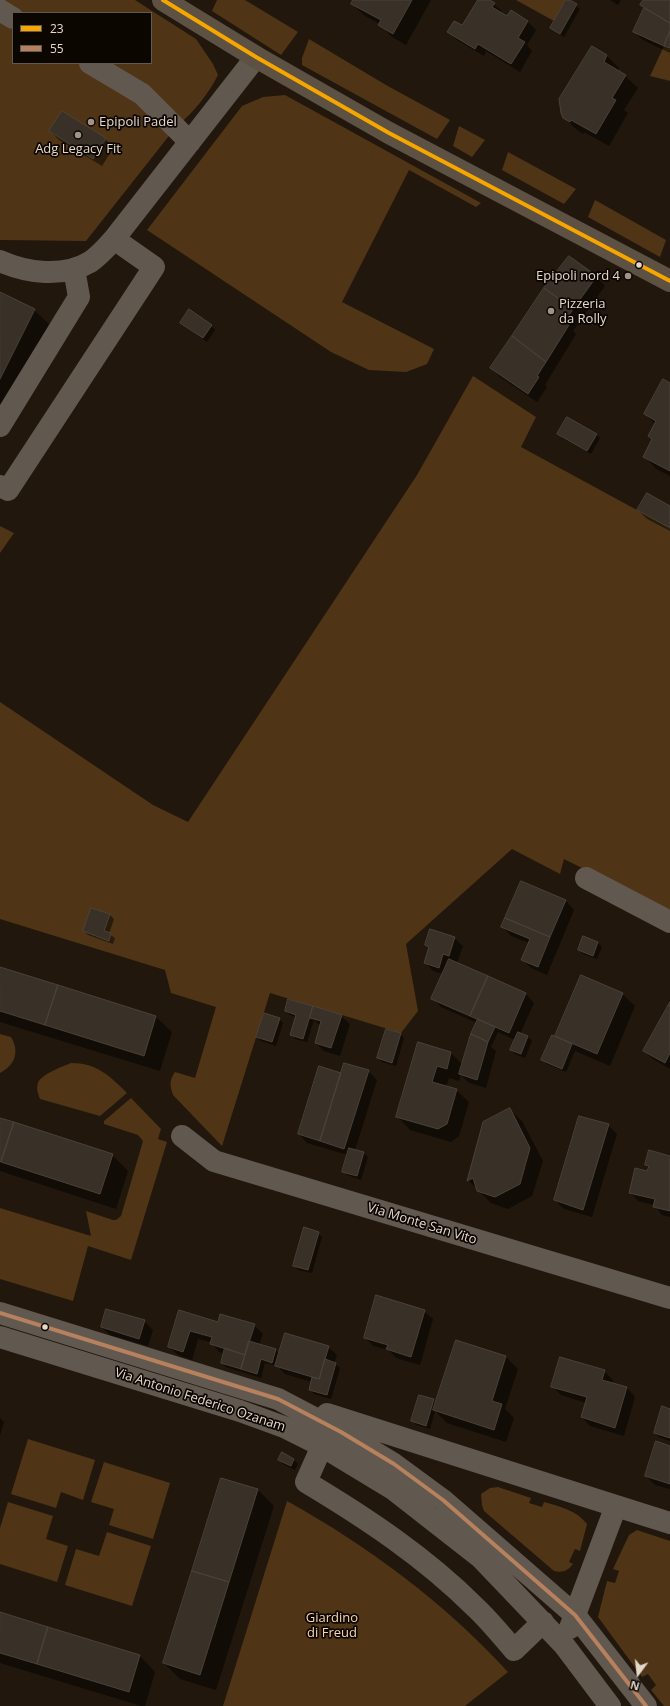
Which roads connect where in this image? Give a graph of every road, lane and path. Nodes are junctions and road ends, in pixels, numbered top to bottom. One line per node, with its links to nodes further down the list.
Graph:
1 (163, 0): 4 (main road)
2 (0, 10): 3 (street)
3 (12, 17)
4 (256, 57): 6 (street); 10 (main road)
5 (92, 64): 6 (street)
6 (190, 142): 7 (street)
7 (114, 239): 9 (street); 12 (street)
8 (0, 261): 9 (street)
9 (74, 269): 11 (street)
10 (670, 281)
11 (0, 426)
12 (0, 486)
13 (586, 878): 14 (street)
14 (670, 922)
15 (182, 1136): 16 (street, Via Monte San Vito)
16 (670, 1298)
17 (0, 1313): 19 (street, Via Antonio Federico Ozanam)
18 (0, 1336): 20 (street, Via Antonio Federico Ozanam)
19 (278, 1399): 21 (street); 23 (street, Via Antonio Federico Ozanam)
20 (322, 1446): 24 (street, Via Antonio Federico Ozanam); 24 (street)
21 (616, 1506): 22 (street); 23 (street)
22 (670, 1523)
23 (575, 1615): 25 (street); 27 (street, Via Antonio Federico Ozanam)
24 (543, 1622): 25 (street, Via Antonio Federico Ozanam)
25 (564, 1644): 26 (street, Via Antonio Federico Ozanam)
26 (610, 1706)
27 (646, 1706)

